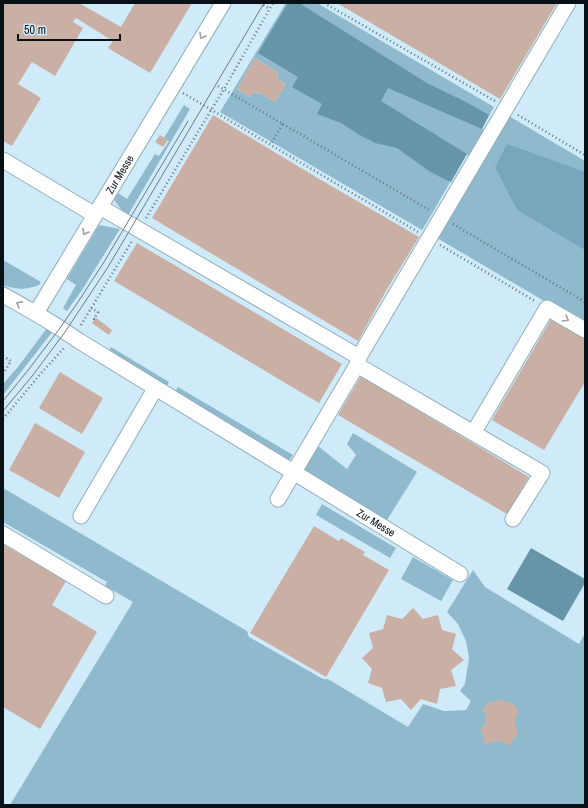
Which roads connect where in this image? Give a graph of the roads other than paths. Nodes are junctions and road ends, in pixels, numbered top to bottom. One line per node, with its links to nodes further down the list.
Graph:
1 (223, 3): 4 (street, Zur Messe, one-way to 4)
2 (568, 3): 8 (street)
3 (3, 160): 4 (street)
4 (98, 211): 6 (street, Zur Messe, one-way to 6); 8 (street)
5 (3, 295): 6 (street, one-way to 5)
6 (36, 313): 9 (street, Zur Messe)
7 (585, 330): 10 (street, one-way to 7)
8 (358, 361): 11 (street); 14 (street)
9 (155, 388): 11 (street, Zur Messe); 13 (street)
10 (478, 425)
11 (293, 472): 12 (street); 16 (street, Zur Messe)
12 (278, 499)
13 (81, 516)
14 (514, 518)
15 (3, 534): 17 (street)
16 (460, 574)
17 (106, 596)

